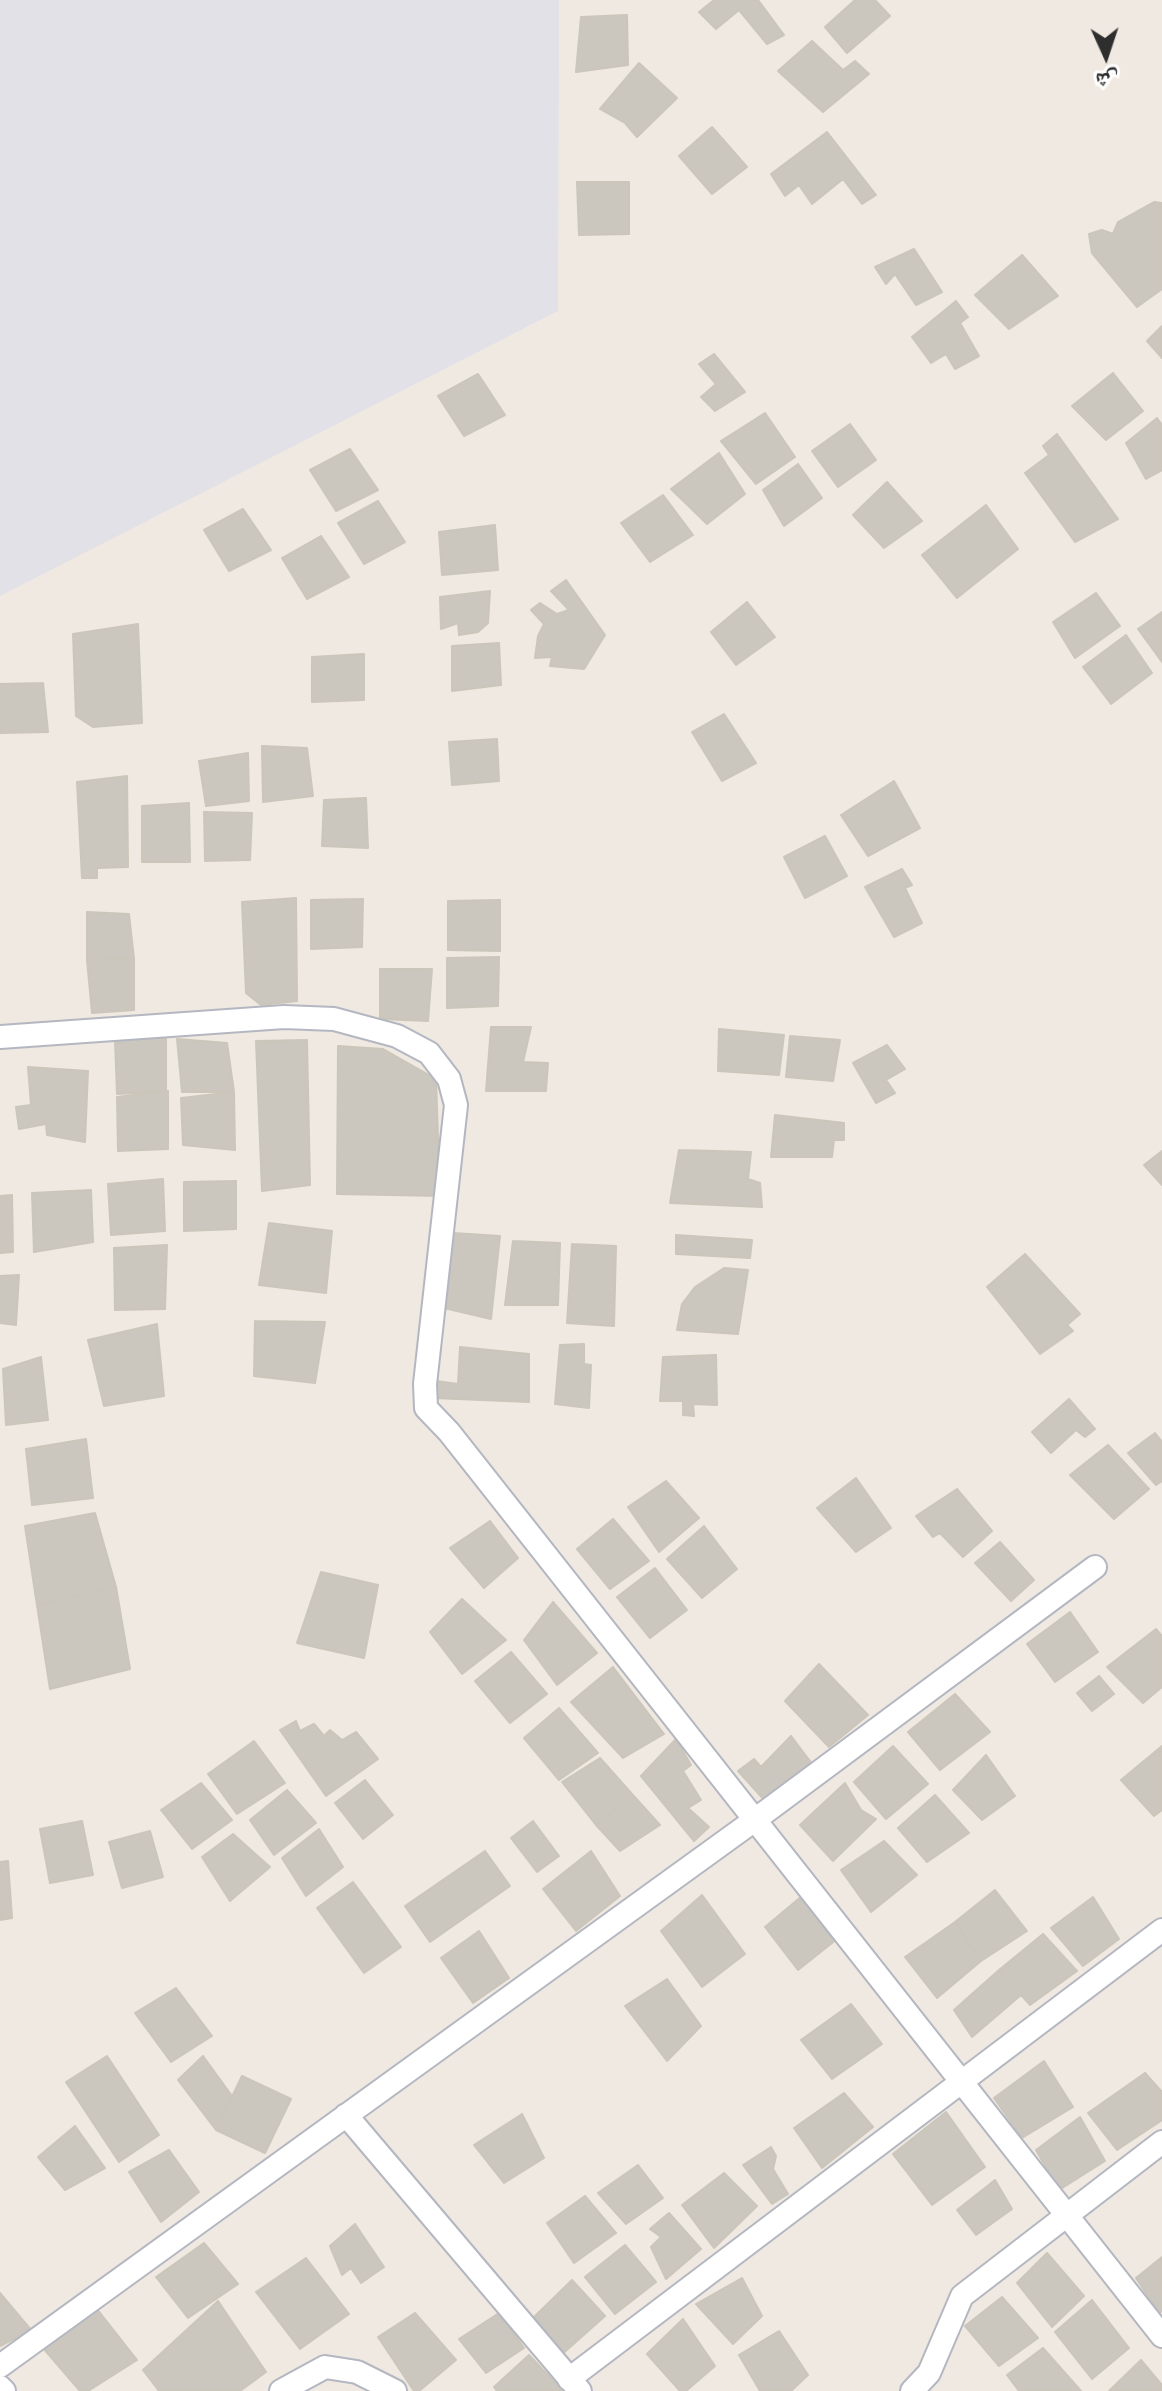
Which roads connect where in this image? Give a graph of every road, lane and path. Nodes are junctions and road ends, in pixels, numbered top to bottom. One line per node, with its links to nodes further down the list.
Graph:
1 (0, 1037): 3 (street)
2 (1095, 1567): 3 (street)
3 (756, 1819): 5 (street); 6 (street)
4 (1162, 1930): 5 (street)
5 (963, 2081): 8 (street); 11 (street)
6 (346, 2115): 10 (street); 11 (street)
7 (1162, 2142): 8 (street)
8 (1068, 2213): 9 (street); 14 (street)
9 (1162, 2336)
10 (0, 2366)
11 (574, 2385)
12 (281, 2391): 13 (street)
13 (395, 2391)
14 (912, 2391)

